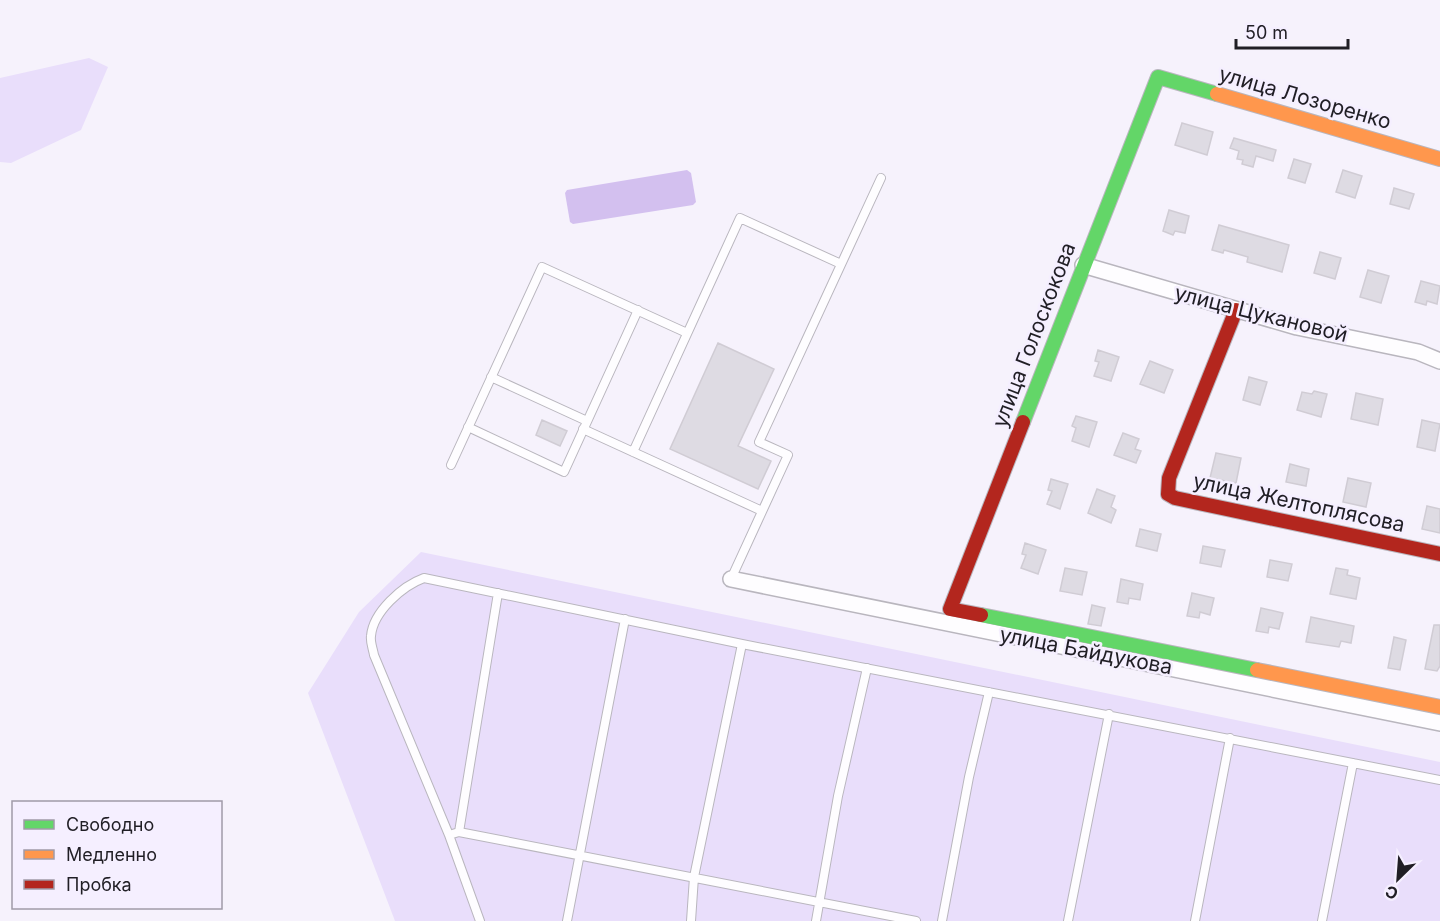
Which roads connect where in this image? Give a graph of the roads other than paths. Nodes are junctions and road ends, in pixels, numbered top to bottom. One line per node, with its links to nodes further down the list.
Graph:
1 (1158, 76): 2 (street, улица Лозоренко); 5 (street, улица Голоскокова)
2 (1440, 159)
3 (881, 178): 4 (lane)
4 (841, 264): 8 (lane); 16 (lane)
5 (1083, 265): 7 (street, улица Цукановой); 20 (street, улица Голоскокова)
6 (638, 310): 8 (lane); 10 (lane); 11 (lane)
7 (1236, 310): 9 (street, улица Цукановой); 17 (street, улица Желтоплясова)
8 (687, 333): 14 (lane)
9 (1440, 361)
10 (491, 377): 11 (lane); 12 (lane)
11 (587, 421): 13 (lane)
12 (468, 427): 13 (lane); 15 (lane)
13 (584, 429): 14 (lane)
14 (633, 452): 16 (lane)
15 (451, 465)
16 (762, 511): 18 (lane)
17 (1440, 554)
18 (731, 579): 27 (street, улица Байдукова)
19 (498, 593): 21 (lane); 31 (lane); 32 (lane)
20 (950, 609): 25 (street, улица Байдукова)
21 (625, 619): 22 (lane); 33 (lane)
22 (742, 644): 23 (lane); 34 (lane)
23 (867, 668): 24 (lane); 35 (lane)
24 (989, 692): 26 (lane); 41 (lane)
25 (1440, 707)
26 (1109, 714): 28 (lane); 42 (lane)
27 (1440, 723)
28 (1230, 738): 29 (lane); 43 (lane)
29 (1353, 763): 30 (lane); 44 (lane)
30 (1440, 780)
31 (459, 831): 32 (lane); 33 (lane)
32 (450, 835): 36 (lane)
33 (578, 855): 34 (lane); 37 (lane)
34 (694, 878): 35 (lane); 38 (lane)
35 (818, 902): 39 (lane); 40 (lane)
36 (480, 921)
37 (567, 921)
38 (691, 921)
39 (816, 921)
40 (916, 921)
41 (942, 921)
42 (1068, 921)
43 (1195, 921)
44 (1322, 921)

